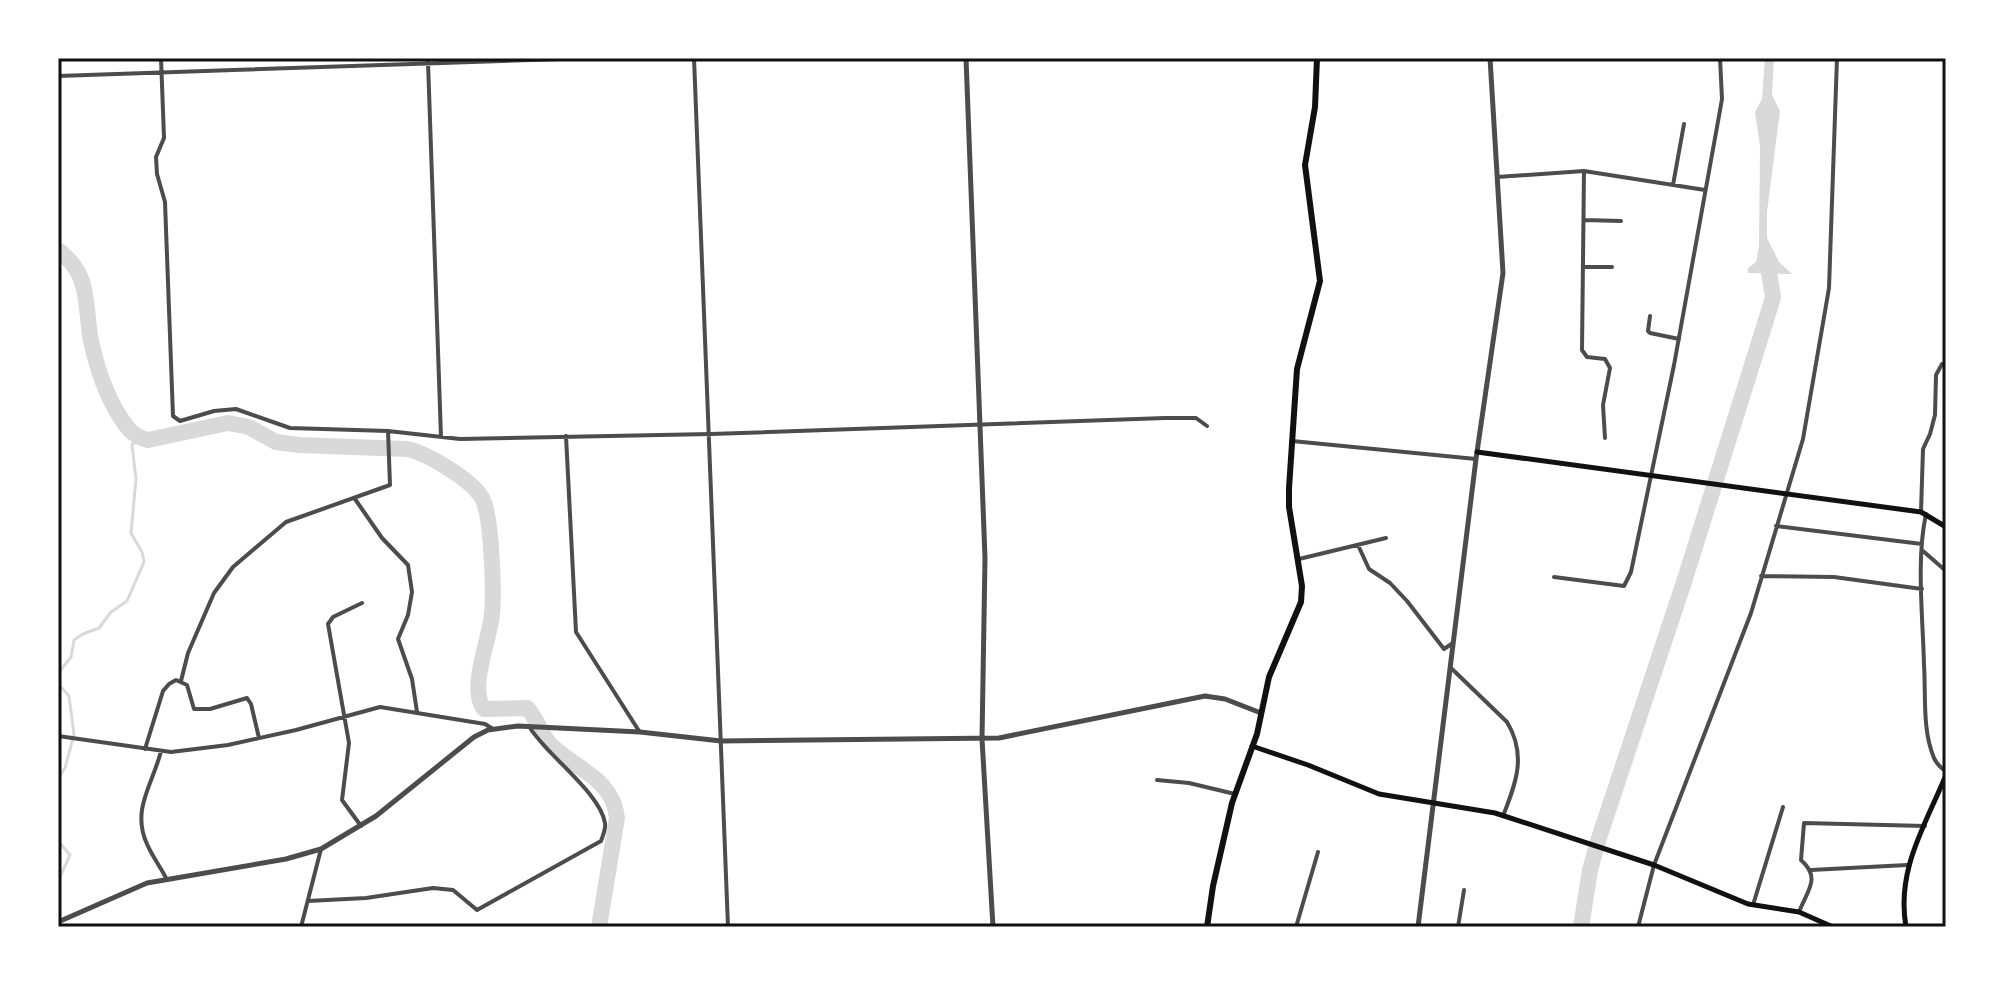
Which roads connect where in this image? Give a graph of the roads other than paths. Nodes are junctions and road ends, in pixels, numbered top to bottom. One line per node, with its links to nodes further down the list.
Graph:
1 (161, 58): 12 (street)
2 (590, 58): 11 (street)
3 (694, 58): 29 (street)
4 (966, 58): 26 (street)
5 (1130, 58): 6 (street)
6 (1137, 58)
7 (1317, 58): 33 (highway)
8 (1490, 58): 16 (street)
9 (1720, 58): 18 (street)
10 (1837, 58): 36 (street)
11 (428, 62): 12 (street); 31 (street)
12 (162, 71): 13 (street); 28 (street)
13 (58, 76)
14 (1684, 124): 17 (street)
15 (1584, 171): 16 (street); 17 (street); 19 (street)
16 (1497, 177): 34 (street)
17 (1673, 185): 18 (street)
18 (1705, 190): 24 (street)
19 (1584, 220): 20 (street); 21 (street)
20 (1621, 221)
21 (1583, 267): 22 (street); 32 (street)
22 (1612, 267)
23 (1650, 316): 24 (street)
24 (1679, 339): 35 (street)
25 (1942, 364): 38 (street)
26 (980, 424): 27 (street); 29 (street); 62 (street)
27 (1207, 426)
28 (388, 431): 31 (street); 37 (street)
29 (711, 434): 30 (street); 63 (street)
30 (566, 436): 31 (street); 59 (street)
31 (441, 437)
32 (1605, 438)
33 (1292, 441): 34 (street); 45 (highway)
34 (1476, 456): 35 (main road); 51 (street)
35 (1654, 477): 36 (main road); 48 (street)
36 (1784, 492): 38 (main road); 39 (street)
37 (355, 499): 53 (street); 54 (street)
38 (1923, 513): 40 (main road); 42 (street)
39 (1776, 526): 42 (street); 47 (street)
40 (1946, 527)
41 (1386, 538): 43 (street)
42 (1922, 544): 44 (street)
43 (1358, 545): 45 (street); 51 (street)
44 (1923, 551): 46 (street); 49 (street)
45 (1299, 559): 55 (highway)
46 (1946, 571)
47 (1761, 576): 49 (street); 77 (street)
48 (1554, 577)
49 (1922, 589): 67 (street)
50 (362, 603): 56 (street)
51 (1453, 643): 52 (street)
52 (1450, 667): 70 (street); 72 (street)
53 (181, 681): 61 (street); 65 (street)
54 (417, 712): 56 (street); 58 (street)
55 (1261, 713): 62 (street); 64 (highway)
56 (346, 717): 61 (street); 73 (street)
57 (529, 727): 58 (street); 59 (street); 82 (street)
58 (493, 729): 73 (street)
59 (640, 732): 63 (street)
60 (58, 736): 65 (street)
61 (259, 738): 66 (street)
62 (982, 739): 63 (street); 88 (street)
63 (721, 741): 87 (street)
64 (1252, 746): 69 (highway); 70 (main road)
65 (145, 749): 66 (street)
66 (161, 751): 80 (street)
67 (1946, 773): 74 (main road)
68 (1157, 780): 69 (street)
69 (1235, 794): 89 (highway)
70 (1433, 802): 72 (main road); 91 (street)
71 (1783, 807): 83 (street)
72 (1503, 816): 77 (main road)
73 (361, 826): 75 (street)
74 (1925, 826): 78 (main road); 79 (street)
75 (321, 849): 80 (street); 82 (street)
76 (1318, 852): 90 (street)
77 (1654, 865): 83 (main road); 93 (street)
78 (1907, 865): 79 (street); 95 (main road)
79 (1811, 870): 84 (street)
80 (166, 878): 85 (street)
81 (1464, 890): 92 (street)
82 (308, 901): 86 (street)
83 (1753, 905): 84 (main road)
84 (1799, 912): 94 (main road)
85 (58, 922)
86 (301, 927)
87 (728, 927)
88 (993, 927)
89 (1207, 927)
90 (1296, 927)
91 (1418, 927)
92 (1458, 927)
93 (1638, 927)
94 (1833, 927)
95 (1906, 927)

